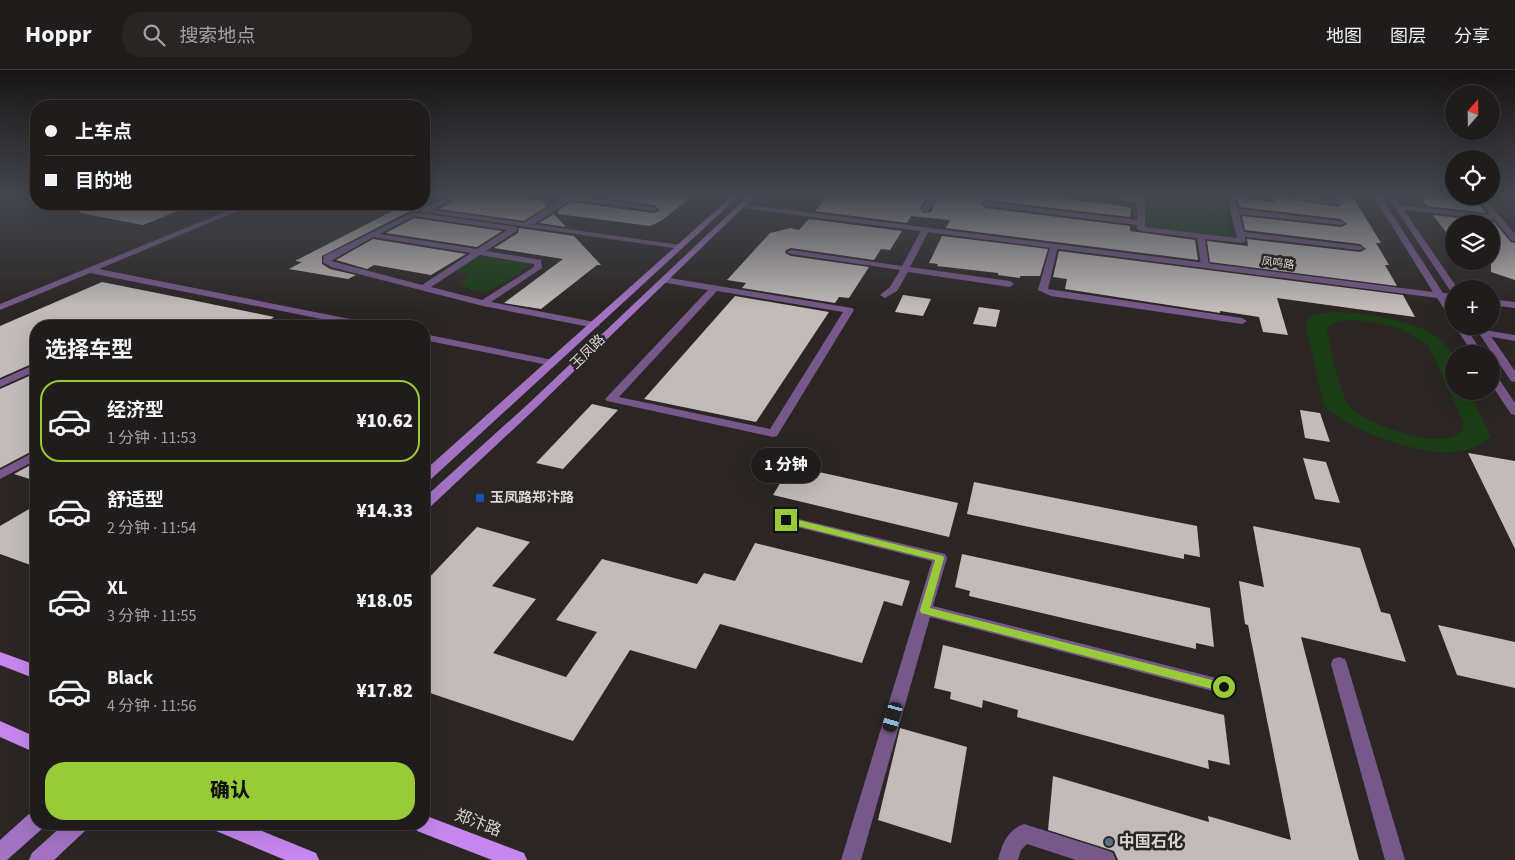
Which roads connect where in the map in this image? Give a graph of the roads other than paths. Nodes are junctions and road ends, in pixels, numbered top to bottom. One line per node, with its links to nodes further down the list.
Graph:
1 (177, 234): 21 (street)
2 (373, 234): 17 (street); 25 (street)
3 (506, 234): 17 (street)
4 (589, 234): 15 (street)
5 (694, 234): 15 (street, 玉凤路)
6 (713, 234): 22 (street, 玉凤路)
7 (923, 234): 20 (street)
8 (963, 234): 14 (street, 凤鸣路)
9 (1183, 234): 13 (street)
10 (1240, 234): 13 (street); 16 (street)
11 (1400, 234): 28 (street)
12 (1416, 234): 23 (street)
13 (1201, 236): 19 (street)
14 (1054, 246): 19 (street, 凤鸣路); 36 (street)
15 (680, 247): 37 (street, 玉凤路)
16 (1360, 248)
17 (480, 251): 25 (street); 30 (street)
18 (791, 252): 20 (street)
19 (1205, 265): 28 (street, 凤鸣路)
20 (905, 268): 24 (street); 27 (street)
21 (89, 270): 34 (street); 35 (street)
22 (664, 280): 26 (street); 51 (street, 玉凤路)
23 (1447, 280)
24 (1010, 284)
25 (423, 288): 30 (street)
26 (715, 288): 26 (street)
27 (885, 295)
28 (1440, 296): 29 (street, 凤鸣路); 31 (street)
29 (1445, 296)
30 (483, 303): 37 (street)
31 (1445, 303)
32 (1500, 303): 33 (street)
33 (1515, 305)
34 (0, 307)
35 (340, 320)
36 (1242, 321)
37 (595, 325): 42 (street, 玉凤路)
38 (1500, 334): 41 (street)
39 (1484, 335): 44 (street)
40 (430, 338): 42 (street)
41 (1515, 338)
42 (553, 363): 49 (street, 玉凤路)
43 (30, 370): 45 (street)
44 (1515, 379)
45 (0, 384)
46 (1500, 389): 47 (street)
47 (1515, 412)
48 (30, 458): 50 (street)
49 (430, 473)
50 (0, 475)
51 (430, 500)
52 (786, 520): 53 (street)
53 (925, 610): 57 (street); 68 (street)
54 (0, 658): 56 (main road)
55 (1339, 664): 71 (street)
56 (30, 670)
57 (1224, 687)
58 (0, 729): 59 (main road)
59 (30, 742)
60 (30, 826): 64 (street)
61 (430, 826): 67 (main road, 郑汴路)
62 (72, 830): 65 (street)
63 (237, 830): 66 (main road)
64 (0, 853)
65 (39, 860)
66 (308, 860)
67 (517, 860)
68 (851, 860)
69 (1008, 860): 70 (street)
70 (1106, 860)
71 (1395, 860)

